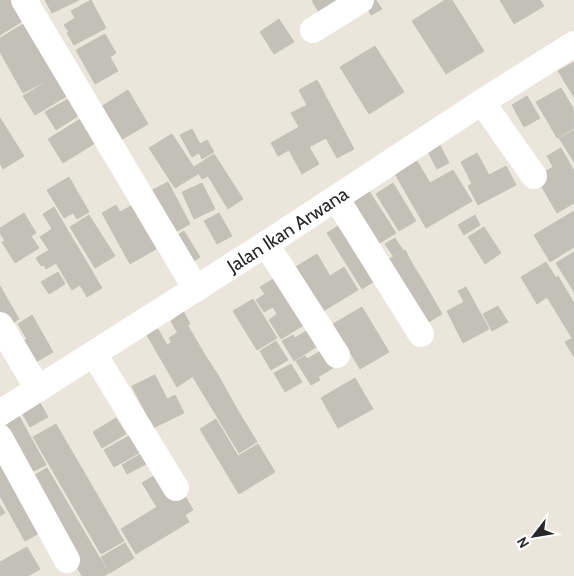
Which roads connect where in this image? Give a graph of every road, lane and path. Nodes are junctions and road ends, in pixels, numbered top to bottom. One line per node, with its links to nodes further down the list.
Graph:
1 (24, 0): 9 (street)
2 (361, 0): 3 (street)
3 (312, 30)
4 (574, 44): 5 (street, Jalan Ikan Arwana)
5 (482, 102): 6 (street); 7 (street, Jalan Ikan Arwana)
6 (534, 176)
7 (336, 198): 8 (street, Jalan Ikan Arwana); 11 (street)
8 (266, 244): 9 (street, Jalan Ikan Arwana); 13 (street)
9 (196, 289): 12 (street, Jalan Ikan Arwana)
10 (0, 325): 14 (street)
11 (421, 334)
12 (94, 354): 14 (street, Jalan Ikan Arwana); 17 (street)
13 (337, 355)
14 (38, 389): 15 (street, Jalan Ikan Arwana)
15 (0, 413)
16 (0, 438): 18 (street)
17 (176, 488)
18 (67, 560)

